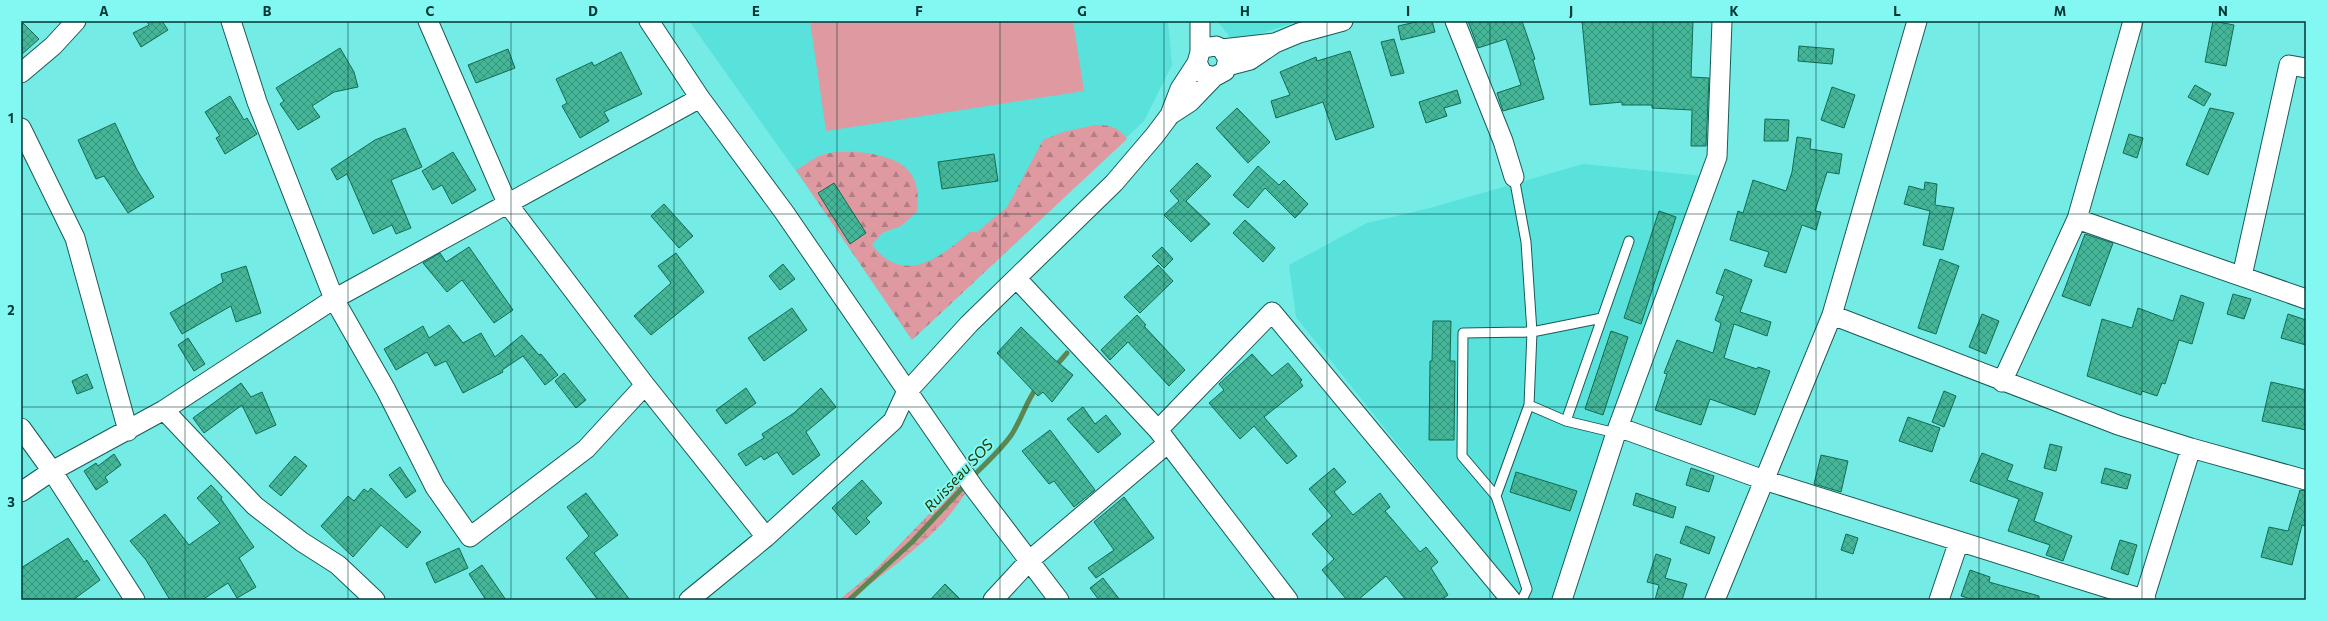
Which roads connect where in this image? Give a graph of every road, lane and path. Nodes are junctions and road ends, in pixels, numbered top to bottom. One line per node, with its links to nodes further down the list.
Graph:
1 (76, 21): 14 (street)
2 (231, 21): 23 (street)
3 (428, 21): 18 (street)
4 (649, 21): 15 (street)
5 (1200, 21): 12 (street)
6 (1212, 21): 12 (street)
7 (1343, 21): 12 (street)
8 (1455, 21): 17 (street)
9 (1722, 21): 35 (street)
10 (1918, 21): 25 (street)
11 (2133, 21): 19 (street)
12 (1213, 59): 22 (street)
13 (2306, 68): 21 (street)
14 (21, 73)
15 (700, 98): 18 (street); 30 (street)
16 (21, 128): 36 (street)
17 (1514, 177): 27 (lane)
18 (507, 203): 23 (street); 29 (street)
19 (2077, 218): 21 (street); 28 (street)
20 (1629, 241): 26 (lane)
21 (2242, 276): 24 (street)
22 (1017, 279): 30 (street); 37 (street)
23 (334, 299): 29 (street); 32 (street)
24 (2306, 299)
25 (1832, 315): 28 (street); 40 (street)
26 (1602, 318): 27 (lane); 33 (lane)
27 (1532, 332): 31 (lane); 43 (lane)
28 (2002, 382): 38 (street)
29 (645, 385): 44 (street)
30 (906, 393): 44 (street); 46 (street)
31 (1529, 405): 33 (lane); 43 (lane)
32 (164, 410): 36 (street); 48 (street)
33 (1566, 421): 35 (lane)
34 (21, 428): 39 (street)
35 (1617, 430): 40 (street); 55 (street)
36 (128, 431): 39 (street)
37 (1163, 437): 46 (street); 52 (street); 53 (street)
38 (2191, 448): 41 (street); 58 (street)
39 (52, 471): 42 (street); 47 (street)
40 (1764, 480): 45 (street); 56 (street)
41 (2306, 480)
42 (21, 492)
43 (1496, 496): 54 (lane)
44 (766, 537): 49 (street)
45 (1959, 541): 57 (street); 58 (street)
46 (1030, 560): 50 (street); 51 (street)
47 (135, 600)
48 (375, 600)
49 (689, 600)
50 (993, 600)
51 (1059, 600)
52 (1288, 600)
53 (1511, 600)
54 (1522, 600)
55 (1562, 600)
56 (1715, 600)
57 (1939, 600)
58 (2145, 600)

